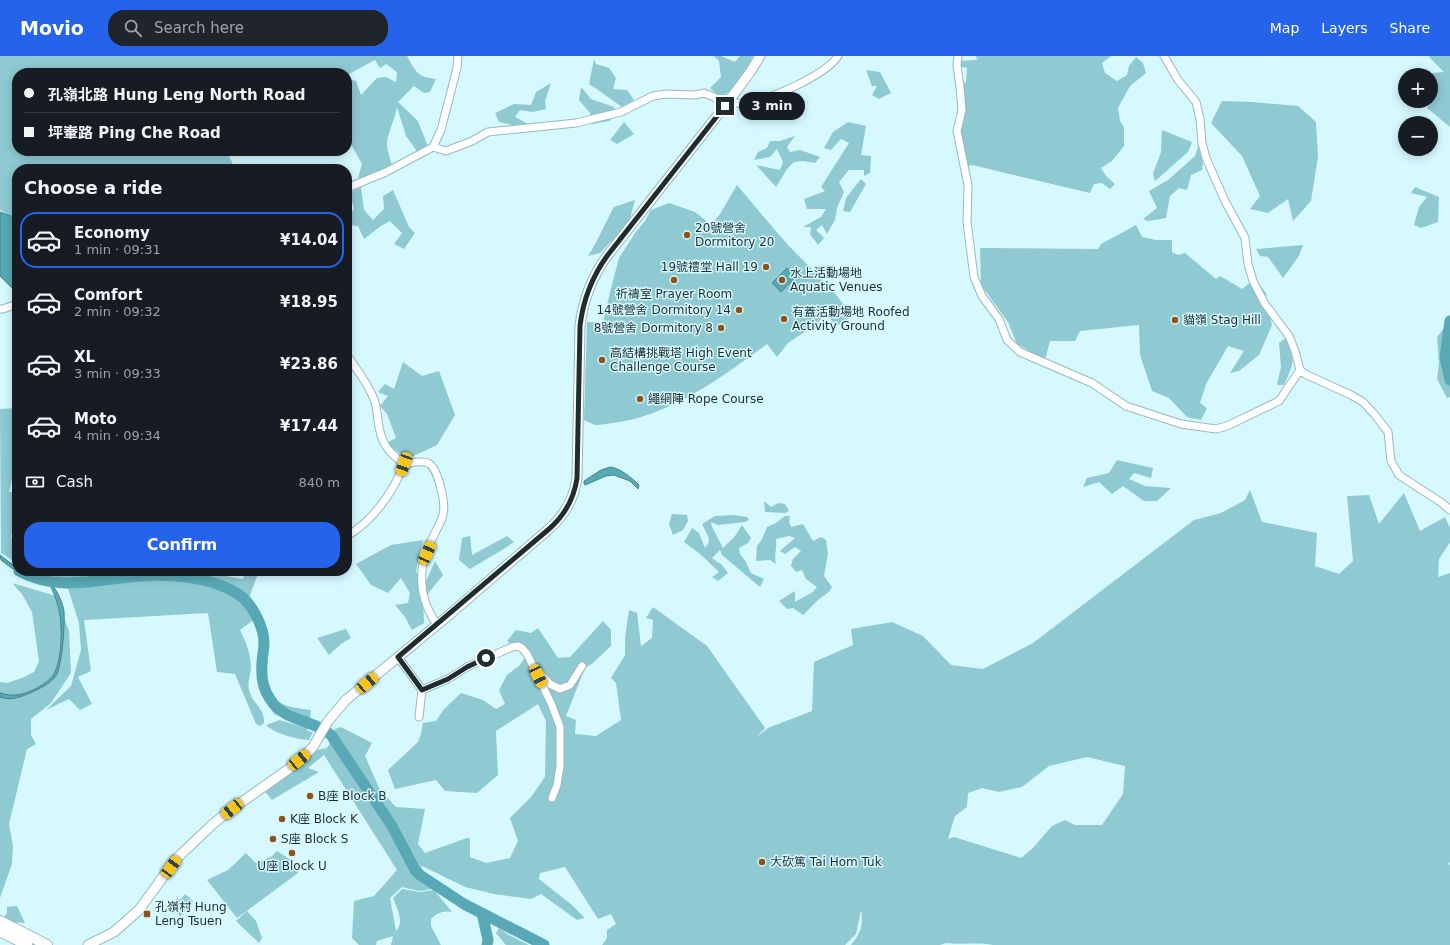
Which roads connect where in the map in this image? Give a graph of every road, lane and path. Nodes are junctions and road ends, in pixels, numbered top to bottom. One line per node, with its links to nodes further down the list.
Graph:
1 (458, 56): 7 (street)
2 (760, 56): 6 (street)
3 (838, 56): 6 (street)
4 (958, 56): 12 (street)
5 (1164, 56): 12 (street)
6 (727, 104): 7 (street); 16 (street)
7 (433, 146): 8 (street)
8 (352, 186)
9 (12, 306): 10 (street)
10 (0, 309)
11 (352, 362): 13 (street)
12 (1300, 370): 14 (street)
13 (404, 464): 15 (street); 16 (street)
14 (1450, 510)
15 (352, 532)
16 (437, 625): 17 (street)
17 (398, 657): 20 (street); 25 (street)
18 (532, 664): 19 (street); 20 (street); 22 (street)
19 (582, 666)
20 (422, 690): 21 (street)
21 (419, 717)
22 (552, 798)
23 (0, 921): 27 (main road)
24 (0, 931): 26 (main road)
25 (111, 934): 28 (street); 29 (street)
26 (27, 945)
27 (47, 945)
28 (88, 945)
29 (102, 945)

